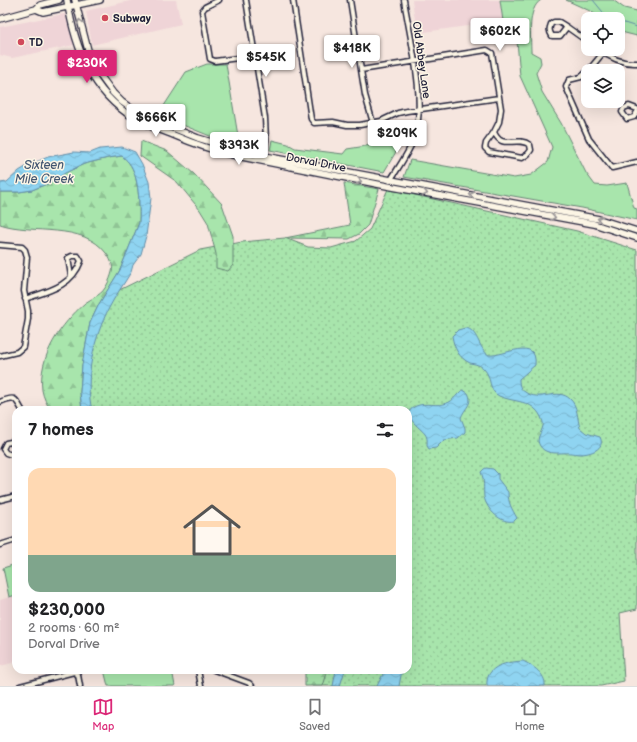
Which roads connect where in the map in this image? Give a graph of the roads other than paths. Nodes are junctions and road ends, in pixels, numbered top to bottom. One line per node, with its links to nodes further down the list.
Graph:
1 (59, 0): 9 (main road)
2 (67, 0): 11 (main road, Dorval Drive)
3 (100, 0): 10 (main road)
4 (219, 0): 16 (street)
5 (246, 0): 16 (street)
6 (293, 0): 26 (street)
7 (350, 0): 22 (street)
8 (404, 0): 19 (street, Old Abbey Lane)
9 (52, 1): 12 (main road)
10 (75, 3): 11 (main road); 28 (main road, Dorval Drive, one-way to 10)
11 (68, 7): 12 (main road); 28 (main road, Dorval Drive)
12 (36, 9): 13 (main road)
13 (0, 19)
14 (567, 27): 15 (street)
15 (581, 37)
16 (254, 56): 28 (street)
17 (600, 56): 20 (street)
18 (609, 56): 21 (street)
19 (414, 62): 22 (street); 24 (street); 25 (street, Old Abbey Lane)
20 (594, 64)
21 (637, 64)
22 (361, 70): 26 (street)
23 (581, 77): 29 (street)
24 (499, 98): 25 (street); 27 (street)
25 (420, 110): 26 (street); 30 (street, Old Abbey Lane)
26 (373, 123)
27 (494, 132): 27 (street)
28 (264, 159): 30 (main road, Dorval Drive); 31 (main road, Dorval Drive, one-way to 31)
29 (637, 162)
30 (391, 180): 31 (street, Old Abbey Lane); 32 (main road, Dorval Drive, one-way to 30)
31 (387, 186): 33 (main road, Dorval Drive, one-way to 33)
32 (637, 231)
33 (637, 238)
34 (0, 245): 36 (street)
35 (71, 276): 35 (street); 36 (street)
36 (25, 299): 37 (street)
37 (0, 356)
38 (0, 402): 39 (street)
39 (20, 406)
40 (12, 442): 41 (street)
41 (12, 455)
42 (12, 497): 43 (street)
43 (0, 500)
44 (12, 541): 45 (street)
45 (0, 545)
46 (66, 674): 50 (street)
47 (77, 674): 51 (street)
48 (199, 674): 52 (street)
49 (225, 674): 53 (street)
50 (20, 686)
51 (80, 686)
52 (201, 686)
53 (252, 686)

